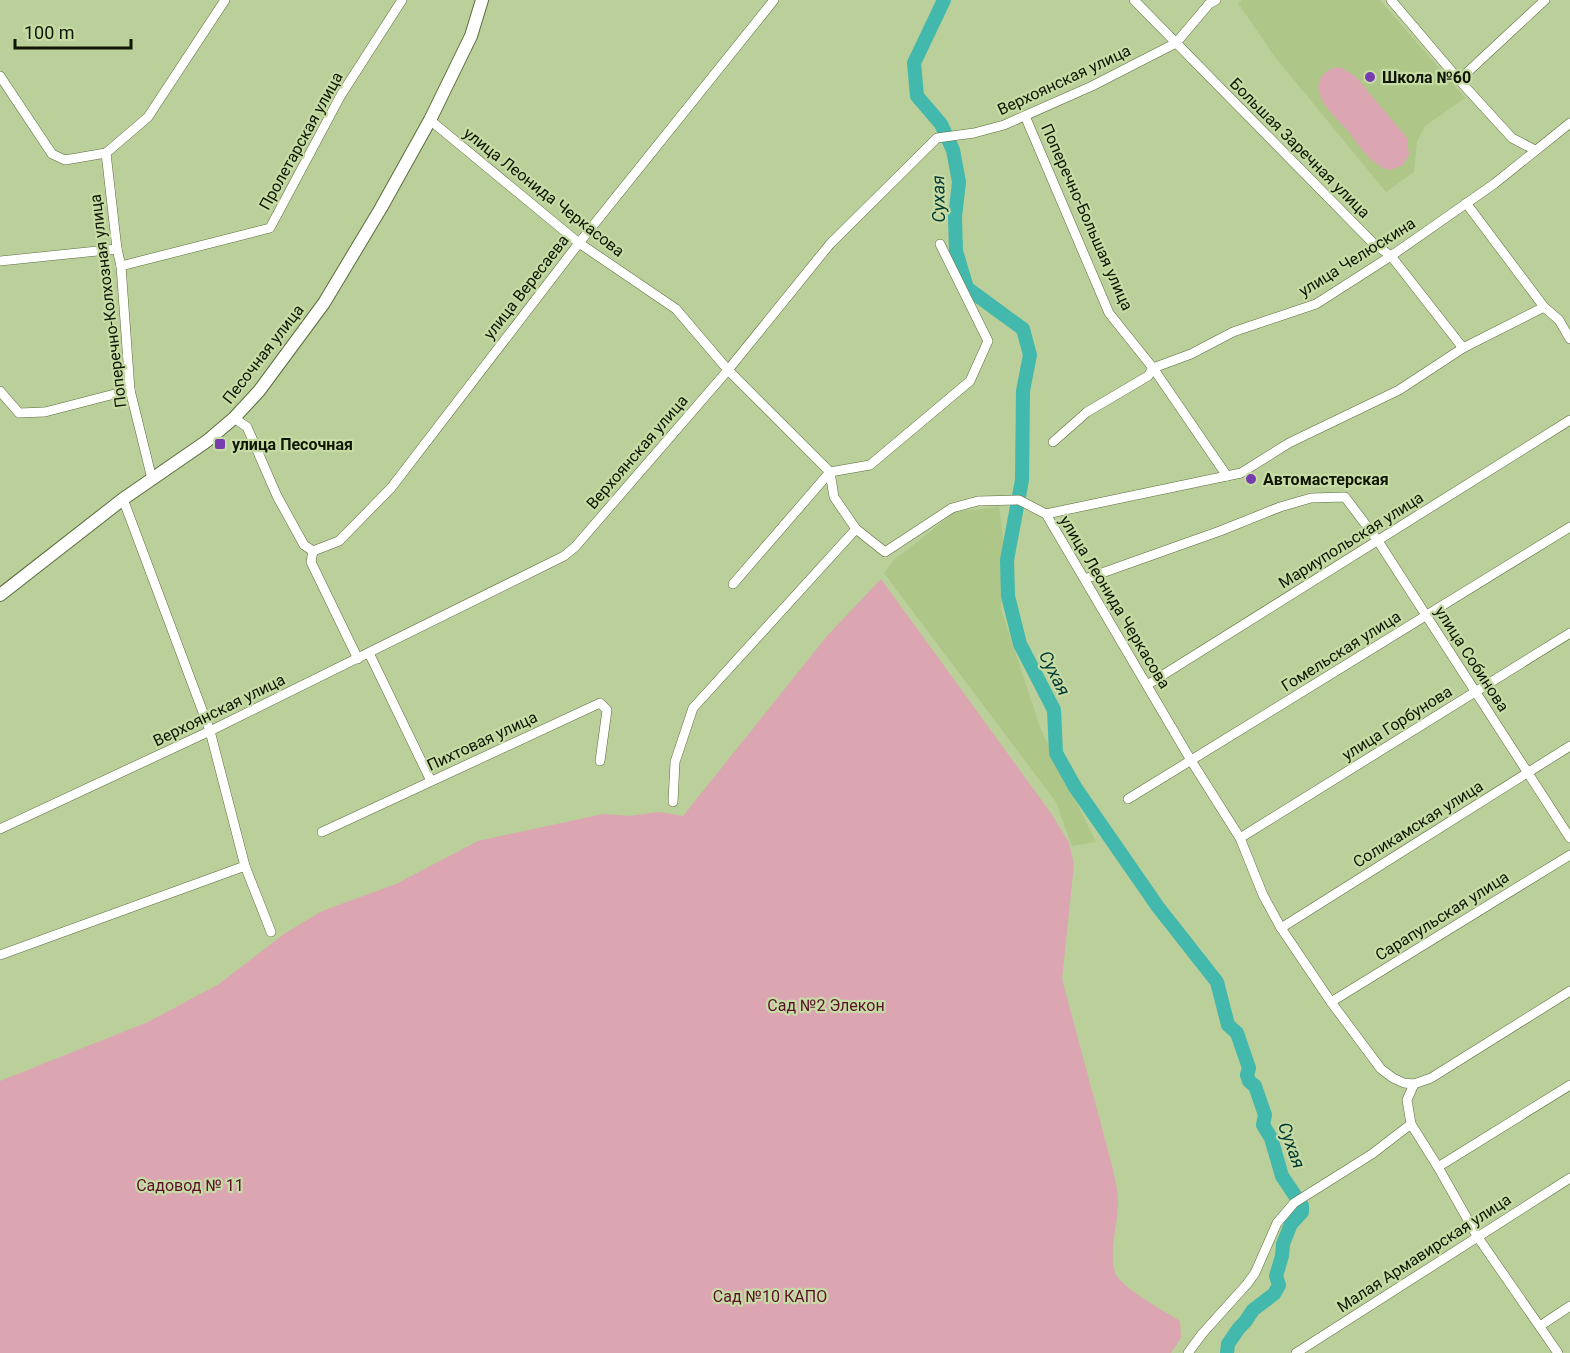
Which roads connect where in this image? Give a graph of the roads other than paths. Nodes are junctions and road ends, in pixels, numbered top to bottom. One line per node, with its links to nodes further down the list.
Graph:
1 (225, 0): 16 (street)
2 (402, 0): 23 (street, Пролетарская улица)
3 (482, 0): 13 (main road, Песочная улица)
4 (774, 0): 18 (street, улица Вересаева)
5 (1134, 0): 9 (street, Большая Заречная улица)
6 (1216, 0): 9 (street, Верхоянская улица)
7 (1391, 0): 11 (street)
8 (1545, 0): 11 (street)
9 (1176, 43): 12 (street, Верхоянская улица); 21 (street, Большая Заречная улица)
10 (0, 76): 16 (street)
11 (1459, 80): 15 (street)
12 (1025, 116): 27 (street, Поперечно-Большая улица); 28 (street, Верхоянская улица)
13 (430, 120): 18 (street, улица Леонида Черкасова); 31 (main road, Песочная улица)
14 (1570, 123): 15 (street, улица Челюскина)
15 (1535, 150): 17 (street, улица Челюскина)
16 (106, 153): 20 (street, Поперечно-Колхозная улица)
17 (1466, 204): 21 (street, улица Челюскина); 24 (street)
18 (579, 243): 28 (street, улица Леонида Черкасова); 42 (street, улица Вересаева)
19 (940, 244): 34 (street)
20 (117, 249): 22 (street); 23 (street, Поперечно-Колхозная улица)
21 (1391, 256): 26 (street, Большая Заречная улица); 27 (street, улица Челюскина)
22 (0, 261)
23 (121, 266): 29 (street, Поперечно-Колхозная улица)
24 (1544, 307): 25 (street); 26 (street)
25 (1570, 339)
26 (1463, 348): 35 (street)
27 (1153, 368): 33 (street, улица Челюскина); 35 (street, Поперечно-Большая улица)
28 (728, 370): 34 (street, улица Леонида Черкасова); 48 (street, Верхоянская улица)
29 (130, 390): 30 (street); 36 (street, Поперечно-Колхозная улица)
30 (0, 391)
31 (234, 418): 36 (main road, Песочная улица); 42 (street)
32 (1570, 420): 41 (street, Мариупольская улица)
33 (1053, 442)
34 (830, 472): 40 (street, улица Леонида Черкасова); 44 (street)
35 (1227, 476): 38 (street)
36 (152, 479): 37 (main road, Песочная улица)
37 (123, 499): 45 (main road, Песочная улица); 52 (street)
38 (1046, 514): 40 (street, улица Леонида Черкасова); 43 (street, улица Леонида Черкасова)
39 (1570, 527): 46 (street, Гомельская улица)
40 (856, 529): 59 (street)
41 (1378, 542): 43 (street, улица Собинова); 46 (street, улица Собинова); 50 (street, Мариупольская улица)
42 (313, 551): 49 (street)
43 (1085, 579): 50 (street, улица Леонида Черкасова)
44 (733, 584)
45 (0, 596)
46 (1426, 615): 51 (street, улица Собинова); 55 (street, Гомельская улица)
47 (1570, 633): 51 (street, улица Горбунова)
48 (369, 653): 49 (street, Верхоянская улица); 57 (street)
49 (358, 658): 52 (street, Верхоянская улица)
50 (1147, 685): 55 (street, улица Леонида Черкасова)
51 (1475, 692): 56 (street, улица Собинова); 62 (street, улица Горбунова)
52 (210, 731): 60 (street, Верхоянская улица); 65 (street)
53 (1570, 746): 56 (street, Соликамская улица)
54 (600, 761): 57 (street, Пихтовая улица)
55 (1192, 762): 58 (street, Гомельская улица); 62 (street, улица Леонида Черкасова)
56 (1528, 773): 63 (street, улица Собинова); 66 (street, Соликамская улица)
57 (431, 781): 61 (street, Пихтовая улица)
58 (1128, 799)
59 (673, 802)
60 (0, 829)
61 (322, 832)
62 (1240, 838): 66 (street, улица Леонида Черкасова)
63 (1570, 838)
64 (1570, 855): 70 (street, Сарапульская улица)
65 (246, 866): 67 (street); 68 (street)
66 (1281, 928): 70 (street, улица Леонида Черкасова)
67 (271, 932)
68 (0, 955)
69 (1570, 991): 71 (street)
70 (1330, 1002): 71 (street, улица Леонида Черкасова)
71 (1414, 1083): 73 (street)
72 (1570, 1085): 74 (street)
73 (1411, 1124): 74 (street); 79 (street)
74 (1438, 1167): 76 (street)
75 (1570, 1178): 76 (street, Малая Армавирская улица)
76 (1476, 1236): 78 (street); 80 (street, Малая Армавирская улица)
77 (1570, 1306): 78 (street)
78 (1540, 1326): 81 (street)
79 (1188, 1353)
80 (1296, 1353)
81 (1558, 1353)

